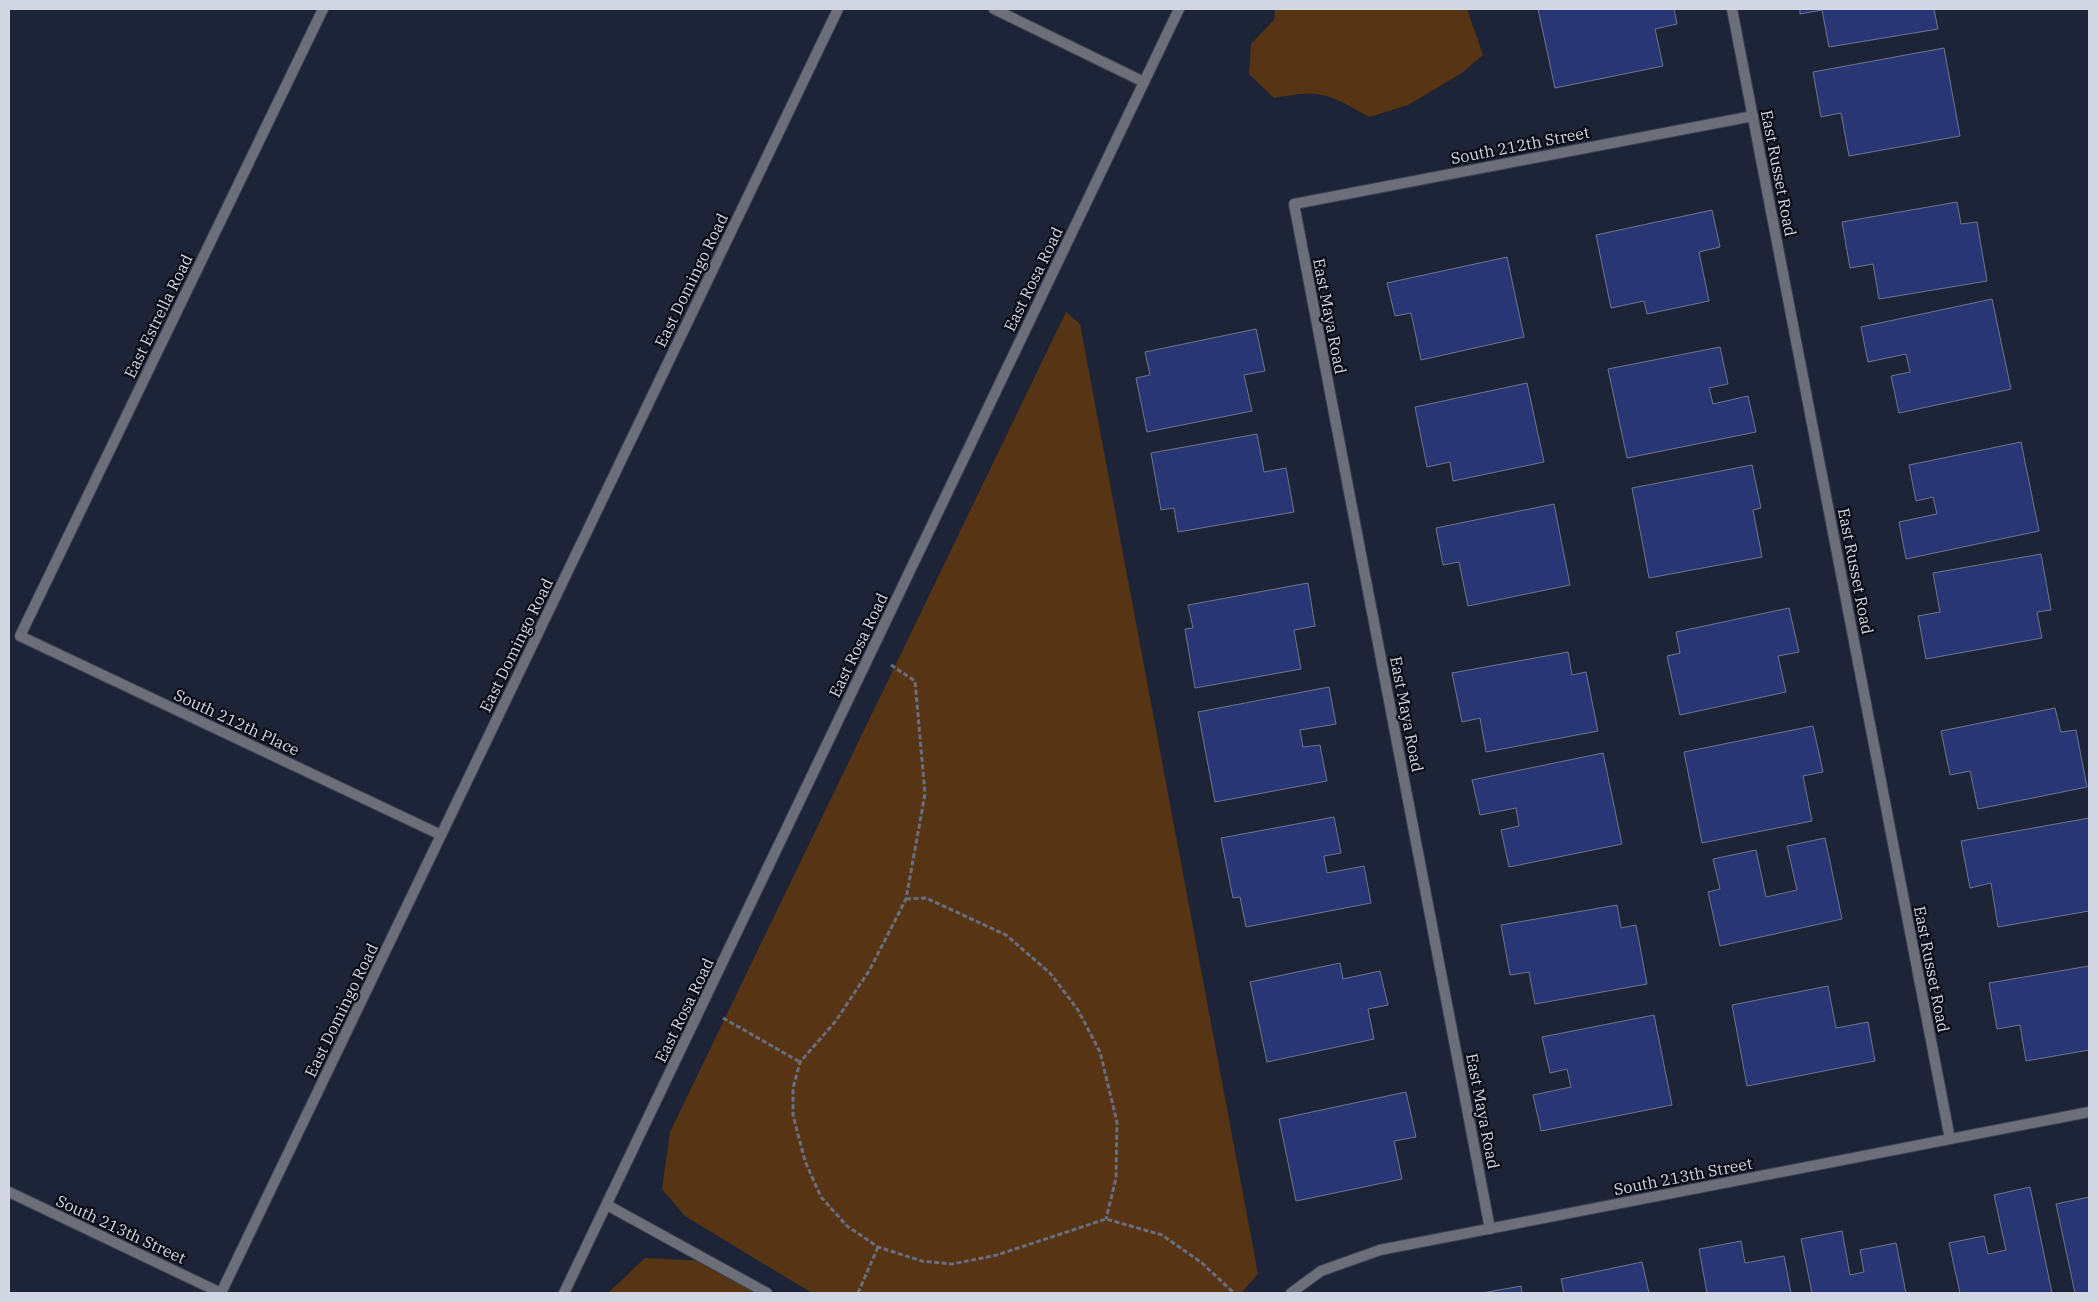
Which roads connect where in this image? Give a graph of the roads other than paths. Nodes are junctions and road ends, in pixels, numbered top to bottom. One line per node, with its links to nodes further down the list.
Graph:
1 (323, 9): 9 (street, East Estrella Road)
2 (838, 9): 10 (street, East Domingo Road)
3 (994, 9): 6 (street)
4 (1179, 9): 6 (street, East Rosa Road)
5 (1732, 9): 7 (street, East Russet Road)
6 (1144, 82): 14 (street, East Rosa Road)
7 (1753, 116): 8 (street, South 212th Street); 12 (street, East Russet Road)
8 (1294, 204): 15 (street, East Maya Road)
9 (20, 636): 10 (street, South 212th Place)
10 (441, 835): 16 (street, East Domingo Road)
11 (2089, 1112): 12 (street, South 213th Street)
12 (1950, 1139): 15 (street, South 213th Street)
13 (9, 1192): 16 (street, South 213th Street)
14 (606, 1205): 17 (street, East Rosa Road); 18 (street)
15 (1490, 1229): 19 (street, South 213th Street)
16 (221, 1293)
17 (564, 1293)
18 (767, 1293)
19 (1291, 1293)

